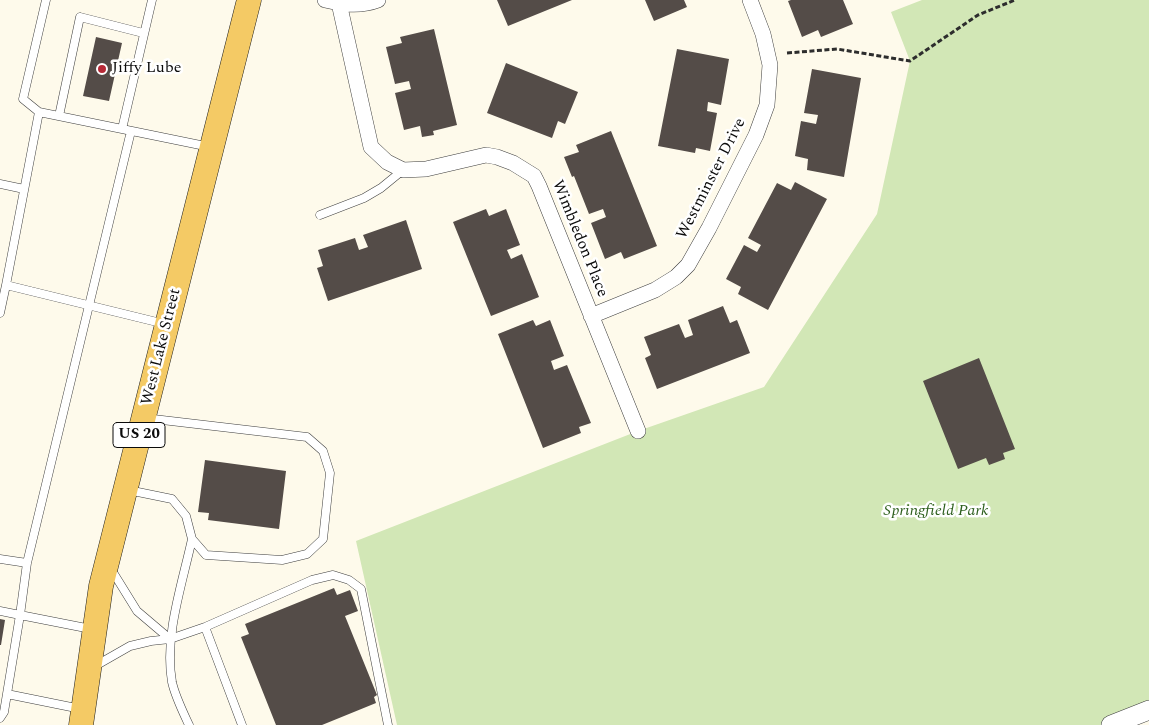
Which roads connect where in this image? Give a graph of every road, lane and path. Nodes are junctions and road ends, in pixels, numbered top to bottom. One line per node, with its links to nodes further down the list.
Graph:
1 (46, 0): 10 (lane)
2 (152, 0): 8 (lane)
3 (249, 0): 13 (main road, West Lake Street / US 20)
4 (378, 0): 7 (street)
5 (750, 0): 21 (street, Westminster Drive)
6 (1015, 0): 9 (path)
7 (332, 1): 14 (street)
8 (143, 33): 11 (lane); 12 (lane)
9 (787, 53)
10 (39, 112): 11 (lane); 16 (lane)
11 (59, 116): 12 (lane)
12 (126, 130): 13 (lane); 19 (lane)
13 (212, 148): 22 (main road, West Lake Street / US 20)
14 (402, 170): 17 (lane); 21 (street, Wimbledon Place)
15 (0, 184): 16 (lane)
16 (24, 189): 18 (lane)
17 (320, 215)
18 (6, 285): 19 (lane); 20 (lane)
19 (89, 305): 22 (lane); 28 (lane)
20 (0, 312)
21 (591, 316): 24 (street, Wimbledon Place)
22 (167, 324): 23 (main road, West Lake Street / US 20)
23 (144, 418): 25 (main road, West Lake Street / US 20); 26 (lane)
24 (638, 431)
25 (126, 490): 26 (lane); 29 (main road, West Lake Street / US 20)
26 (192, 539): 34 (lane)
27 (0, 559): 28 (lane)
28 (27, 563): 31 (lane)
29 (107, 563): 33 (main road, West Lake Street / US 20); 34 (lane)
30 (0, 611): 31 (lane)
31 (20, 615): 33 (lane); 36 (lane)
32 (205, 627): 34 (lane); 41 (lane); 42 (lane)
33 (95, 630): 35 (main road, West Lake Street / US 20)
34 (170, 639): 35 (lane); 40 (lane)
35 (89, 670): 38 (main road, West Lake Street / US 20)
36 (7, 694): 38 (lane); 39 (lane)
37 (1149, 710): 43 (street)
38 (82, 717)
39 (0, 718)
40 (189, 725)
41 (242, 725)
42 (388, 725)
43 (1111, 725)

